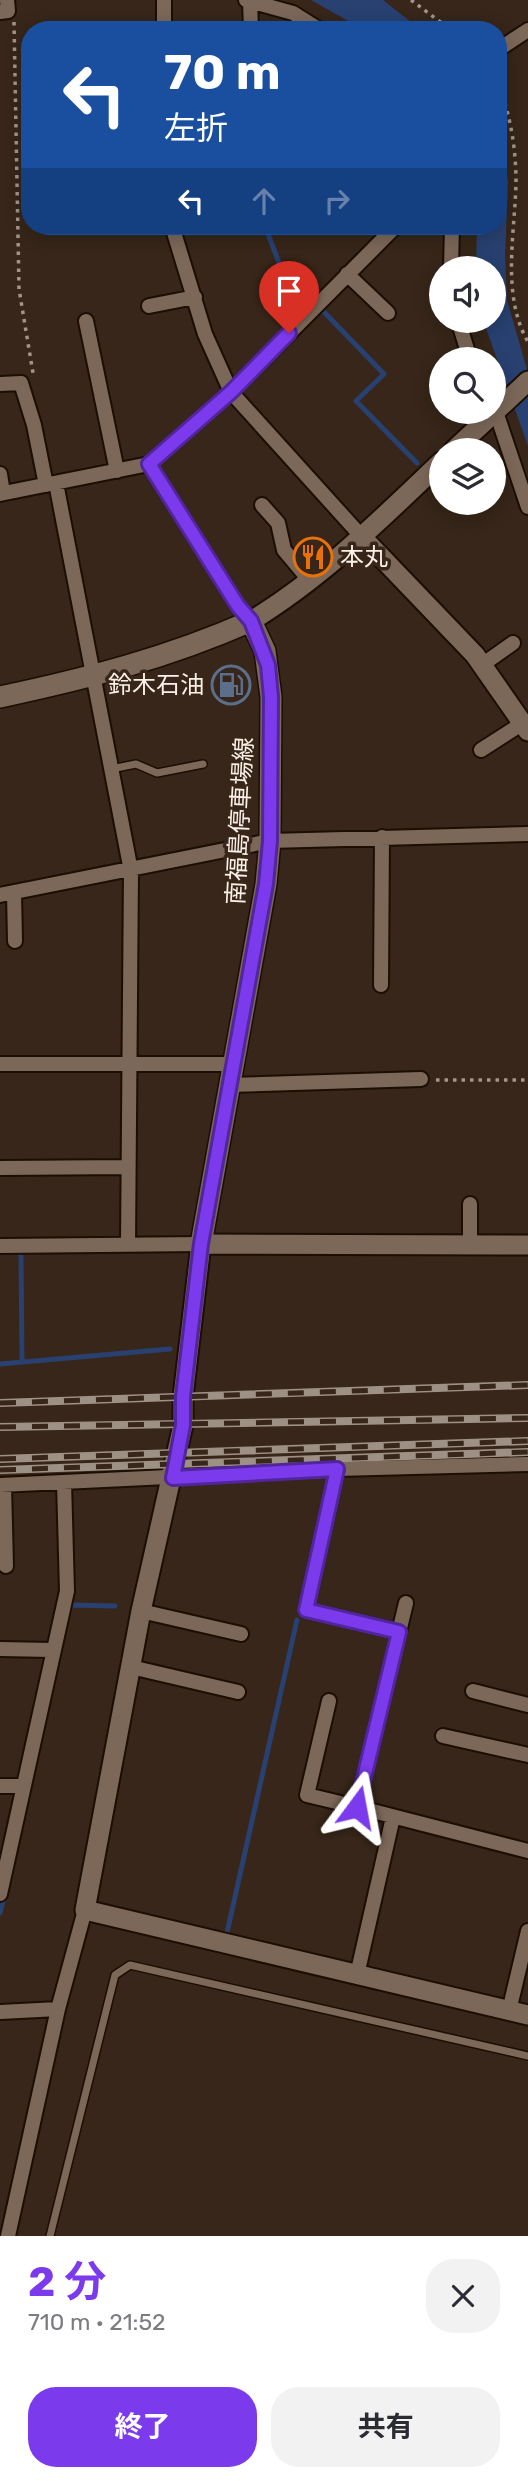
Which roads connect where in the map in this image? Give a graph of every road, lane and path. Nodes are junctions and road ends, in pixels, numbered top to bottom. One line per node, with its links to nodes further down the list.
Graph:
1 (164, 0): 5 (street)
2 (411, 0): 8 (path)
3 (248, 1): 6 (street); 7 (street)
4 (5, 8): 24 (path)
5 (164, 21)
6 (250, 21)
7 (306, 21)
8 (439, 21)
9 (528, 30): 10 (street)
10 (507, 44)
11 (507, 117): 23 (path)
12 (175, 235): 19 (street)
13 (380, 235): 16 (street)
14 (386, 235): 16 (street)
15 (452, 235): 17 (street)
16 (383, 238): 18 (street)
17 (451, 256)
18 (347, 274): 21 (street); 27 (street)
19 (195, 297): 20 (street); 27 (street)
20 (149, 306)
21 (388, 313)
22 (86, 321): 33 (street)
23 (528, 342)
24 (34, 379)
25 (528, 381): 28 (street)
26 (0, 384): 36 (street)
27 (231, 392): 32 (street); 40 (street)
28 (506, 399)
29 (480, 424): 31 (street)
30 (502, 424): 39 (street)
31 (466, 438)
32 (149, 464): 33 (street); 42 (street)
33 (117, 471): 36 (street)
34 (429, 473): 40 (street)
35 (0, 474): 37 (street)
36 (51, 484): 37 (street); 45 (street)
37 (2, 494)
38 (262, 505): 41 (street)
39 (528, 507)
40 (362, 537): 41 (street); 44 (street)
41 (310, 580): 42 (street)
42 (251, 621): 45 (main road); 53 (main road, 南福島停車場線)
43 (513, 643): 44 (street)
44 (482, 665): 47 (street)
45 (92, 678): 46 (main road); 50 (street)
46 (0, 697)
47 (526, 727): 48 (street)
48 (481, 750)
49 (203, 764): 50 (lane)
50 (110, 769): 54 (street)
51 (528, 834): 52 (street)
52 (382, 837): 53 (street); 57 (street)
53 (270, 841): 54 (street); 59 (main road, 南福島停車場線)
54 (131, 871): 55 (street); 60 (street)
55 (7, 894): 56 (street)
56 (15, 941)
57 (381, 985)
58 (0, 1064): 60 (street)
59 (232, 1064): 60 (street); 63 (main road, 南福島停車場線)
60 (129, 1065): 64 (street)
61 (421, 1079): 62 (path); 63 (street)
62 (528, 1080)
63 (228, 1085): 67 (main road, 南福島停車場線)
64 (128, 1167): 65 (street); 68 (street)
65 (0, 1168)
66 (470, 1204): 69 (street)
67 (201, 1244): 68 (street); 69 (street); 74 (street)
68 (128, 1245): 71 (street)
69 (470, 1245): 70 (street)
70 (528, 1245)
71 (0, 1246)
72 (528, 1464): 73 (street)
73 (337, 1469): 74 (street); 80 (street)
74 (173, 1478): 75 (street); 79 (street)
75 (64, 1482): 76 (street); 83 (street)
76 (2, 1485): 77 (street)
77 (6, 1566)
78 (406, 1603): 80 (street)
79 (141, 1611): 81 (street); 84 (street)
80 (399, 1632): 93 (street)
81 (241, 1634)
82 (0, 1649): 83 (street)
83 (52, 1650): 92 (street)
84 (131, 1668): 86 (street); 97 (street)
85 (474, 1691): 88 (street)
86 (238, 1692)
87 (329, 1701): 93 (street)
88 (528, 1704)
89 (443, 1736): 90 (street)
90 (528, 1755)
91 (0, 1786): 92 (street)
92 (22, 1786): 96 (street)
93 (357, 1807): 94 (street)
94 (393, 1817): 95 (street); 99 (street)
95 (528, 1851)
96 (0, 1894)
97 (85, 1910): 99 (street); 100 (street)
98 (528, 1931): 102 (street)
99 (357, 1975): 102 (street)
100 (58, 2009): 101 (street); 104 (street)
101 (0, 2012)
102 (518, 2013)
103 (528, 2056): 105 (lane)
104 (8, 2236)
105 (50, 2236)

